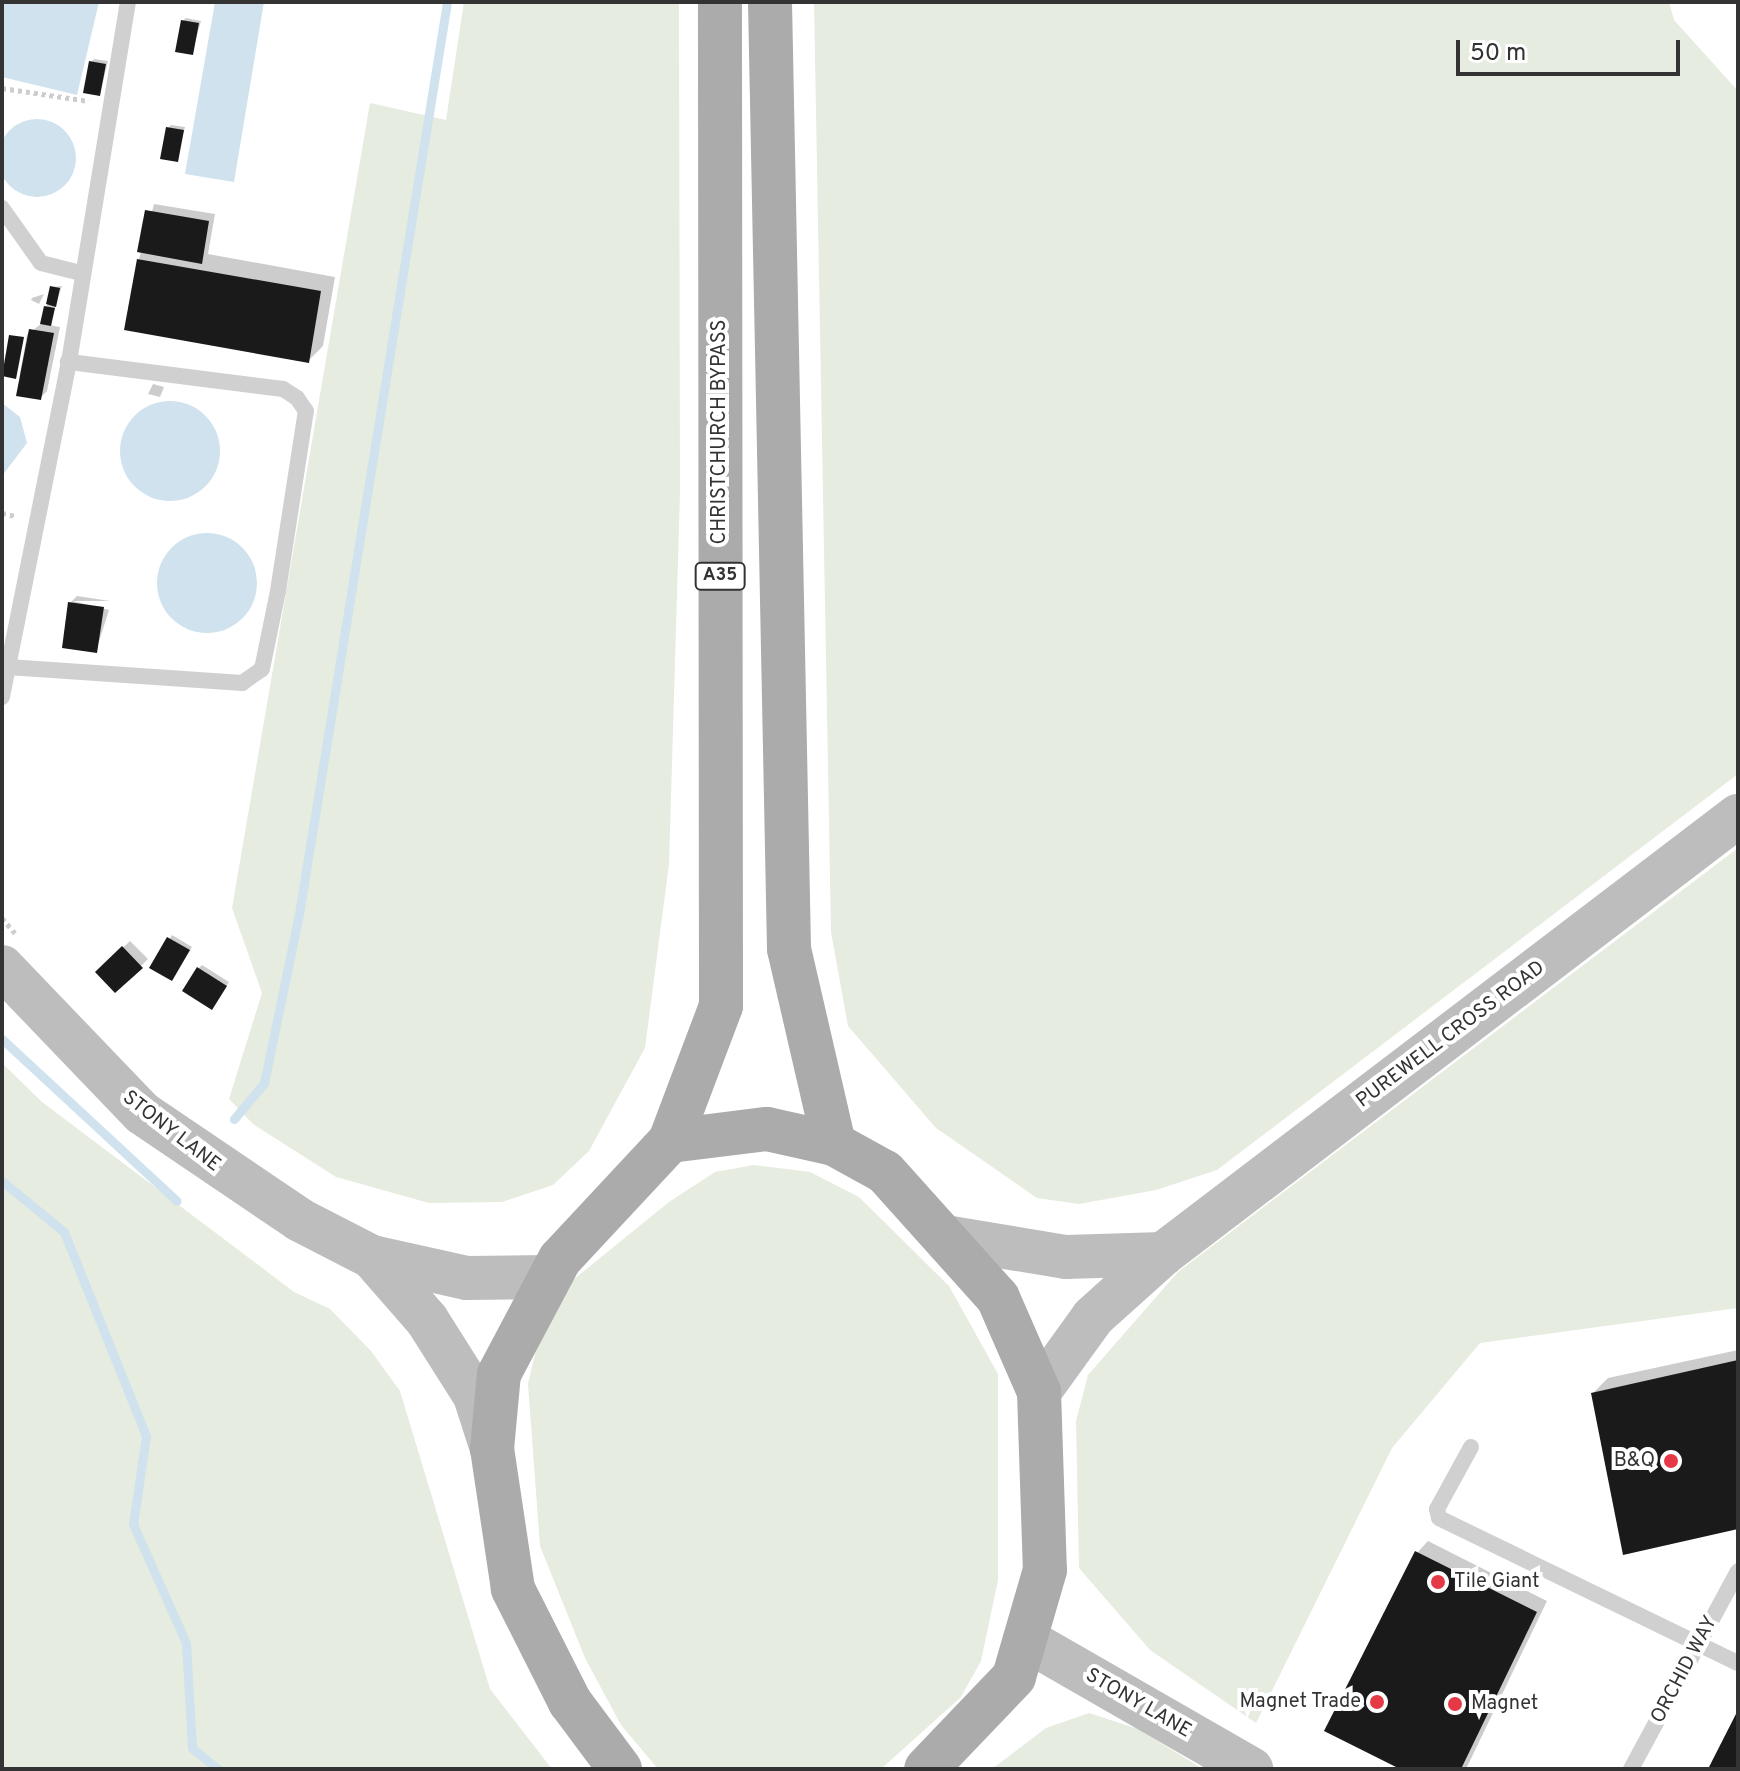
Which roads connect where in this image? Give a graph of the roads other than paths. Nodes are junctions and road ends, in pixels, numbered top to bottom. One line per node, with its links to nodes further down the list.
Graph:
1 (128, 2): 5 (lane)
2 (720, 2): 11 (main road, CHRISTCHURCH BYPASS / A35)
3 (770, 2): 12 (main road)
4 (2, 208): 5 (lane)
5 (81, 273): 6 (lane)
6 (68, 362): 7 (lane); 7 (lane)
7 (8, 667): 8 (lane)
8 (2, 697)
9 (1738, 816): 14 (main road, PUREWELL CROSS ROAD)
10 (2, 967): 15 (main road, STONY LANE)
11 (670, 1141): 12 (main road); 16 (main road)
12 (834, 1144): 13 (main road)
13 (951, 1238): 14 (main road); 17 (main road)
14 (1163, 1254): 17 (main road, PUREWELL CROSS ROAD)
15 (372, 1257): 16 (main road, STONY LANE); 19 (main road, STONY LANE)
16 (549, 1277): 19 (main road)
17 (1039, 1392): 21 (main road)
18 (1471, 1447): 22 (lane)
19 (492, 1449): 24 (main road)
20 (1738, 1571): 22 (lane, ORCHID WAY)
21 (1025, 1639): 25 (main road); 26 (main road, STONY LANE)
22 (1698, 1645): 23 (lane); 27 (lane, ORCHID WAY)
23 (1738, 1663)
24 (620, 1769)
25 (926, 1769)
26 (1251, 1769)
27 (1631, 1769)

